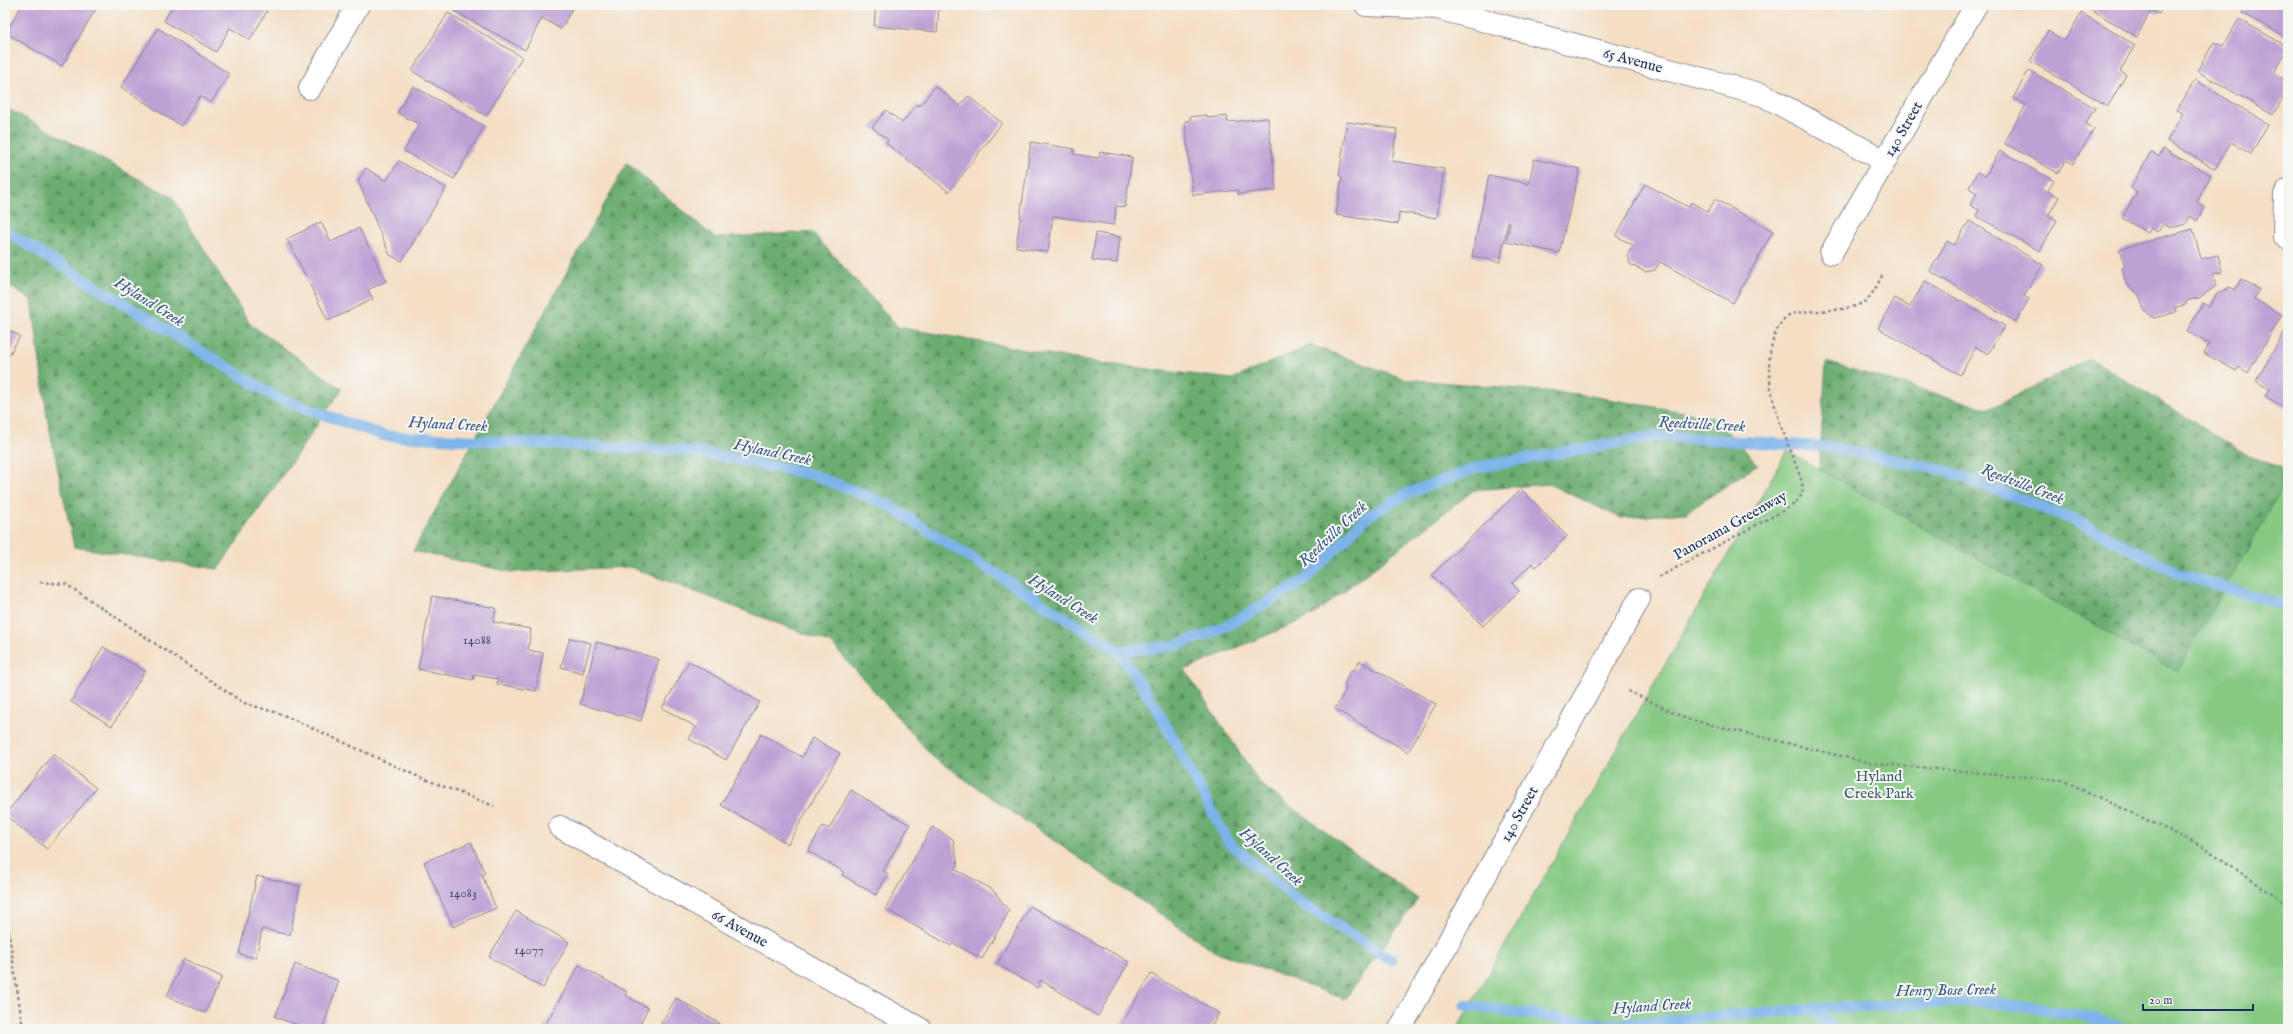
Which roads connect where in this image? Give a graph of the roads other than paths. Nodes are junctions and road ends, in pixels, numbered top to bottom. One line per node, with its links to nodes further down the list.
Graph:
1 (358, 5): 5 (street)
2 (1366, 5): 4 (street, 65 Avenue)
3 (1976, 5): 6 (street, 140 Street)
4 (1438, 7): 6 (street, 65 Avenue)
5 (310, 88)
6 (1885, 161): 9 (street, 140 Street)
7 (2288, 190): 8 (street)
8 (2288, 239)
9 (1831, 253)
10 (1639, 599): 13 (street, 140 Street)
11 (560, 827): 12 (street, 66 Avenue)
12 (920, 1029)
13 (1400, 1029)

